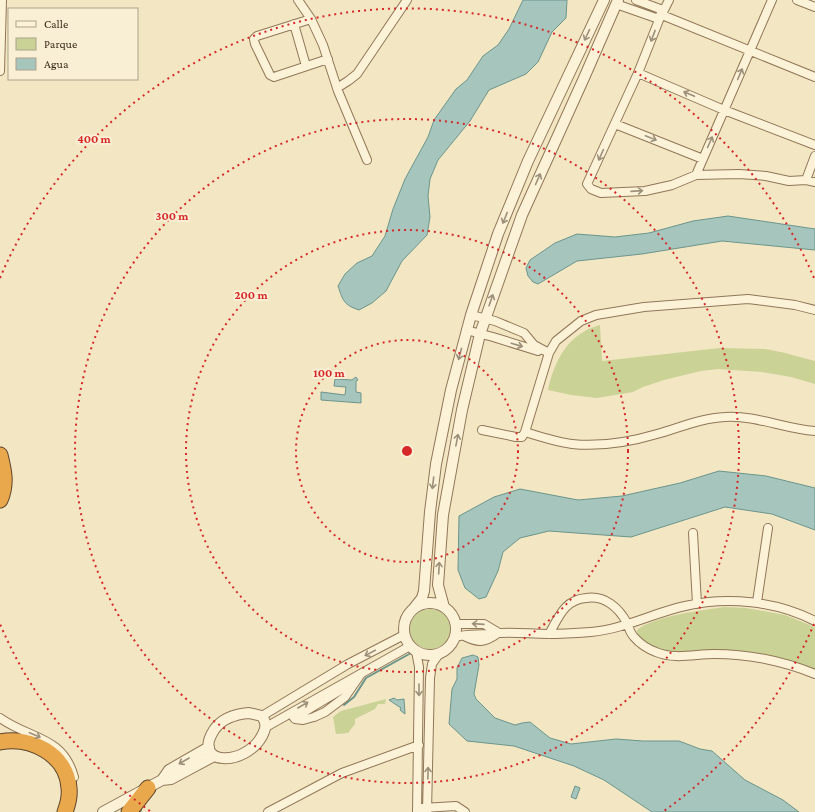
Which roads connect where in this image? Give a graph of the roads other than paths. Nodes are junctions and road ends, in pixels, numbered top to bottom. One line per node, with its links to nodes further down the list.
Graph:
1 (2, 0): 17 (street)
2 (298, 0): 12 (street)
3 (407, 0): 20 (street)
4 (604, 0): 31 (street, one-way to 31)
5 (636, 0): 11 (street)
6 (669, 0): 11 (street)
7 (772, 0): 14 (street)
8 (798, 0): 10 (street)
9 (617, 2): 11 (street); 32 (street, one-way to 9)
10 (815, 7)
11 (662, 15): 14 (street); 18 (street, one-way to 18)
12 (311, 19): 13 (street); 15 (street)
13 (294, 24): 16 (street); 16 (street)
14 (749, 50): 19 (street); 21 (street, one-way to 14)
15 (328, 59): 16 (street); 20 (street)
16 (306, 66)
17 (0, 71)
18 (638, 73): 21 (street, one-way to 18); 22 (street)
19 (815, 77)
20 (337, 88): 26 (street)
21 (724, 110): 23 (street); 25 (street, one-way to 21)
22 (615, 124): 25 (street, one-way to 25); 27 (street, one-way to 27)
23 (815, 145)
24 (815, 156): 28 (street)
25 (703, 159): 27 (street)
26 (367, 160)
27 (696, 175): 28 (street)
28 (806, 180): 29 (street)
29 (815, 182)
30 (815, 310): 35 (street)
31 (471, 314): 32 (street); 33 (street)
32 (485, 318): 34 (street); 35 (street)
33 (466, 330): 34 (street); 46 (street, one-way to 46)
34 (480, 334): 35 (street, one-way to 35); 45 (street, one-way to 34)
35 (549, 353): 38 (street)
36 (482, 430): 38 (street)
37 (815, 431): 38 (street)
38 (525, 432)
39 (0, 455): 40 (highway)
40 (0, 500)
41 (768, 528): 43 (street)
42 (693, 533): 44 (street)
43 (756, 602): 44 (street); 47 (street)
44 (697, 604): 49 (street)
45 (444, 606): 46 (street); 48 (street)
46 (414, 608): 52 (street)
47 (815, 620)
48 (456, 624): 50 (street, one-way to 48); 53 (street)
49 (627, 624): 51 (street); 51 (street); 57 (street)
50 (499, 633): 51 (street); 53 (street)
51 (549, 634)
52 (404, 635): 54 (street); 56 (street, one-way to 56)
53 (458, 636): 55 (street)
54 (413, 649): 55 (street); 58 (street); 65 (street, one-way to 65)
55 (439, 654): 70 (street, one-way to 55)
56 (331, 674): 59 (street); 60 (street)
57 (815, 674)
58 (360, 675): 59 (street); 59 (street)
59 (341, 691): 61 (street, one-way to 59); 61 (street)
60 (262, 716): 63 (street); 66 (street)
61 (284, 716): 63 (street)
62 (0, 718): 72 (street, one-way to 72)
63 (266, 727): 67 (street)
64 (0, 742): 72 (highway)
65 (419, 745): 71 (street); 75 (street)
66 (209, 747): 67 (street); 68 (street, one-way to 68)
67 (214, 756): 68 (street)
68 (162, 780): 69 (street)
69 (148, 788): 73 (street); 74 (highway)
70 (427, 810): 71 (street); 76 (street)
71 (417, 811)
72 (66, 812)
73 (103, 812)
74 (129, 812)
75 (268, 812)
76 (466, 812)

